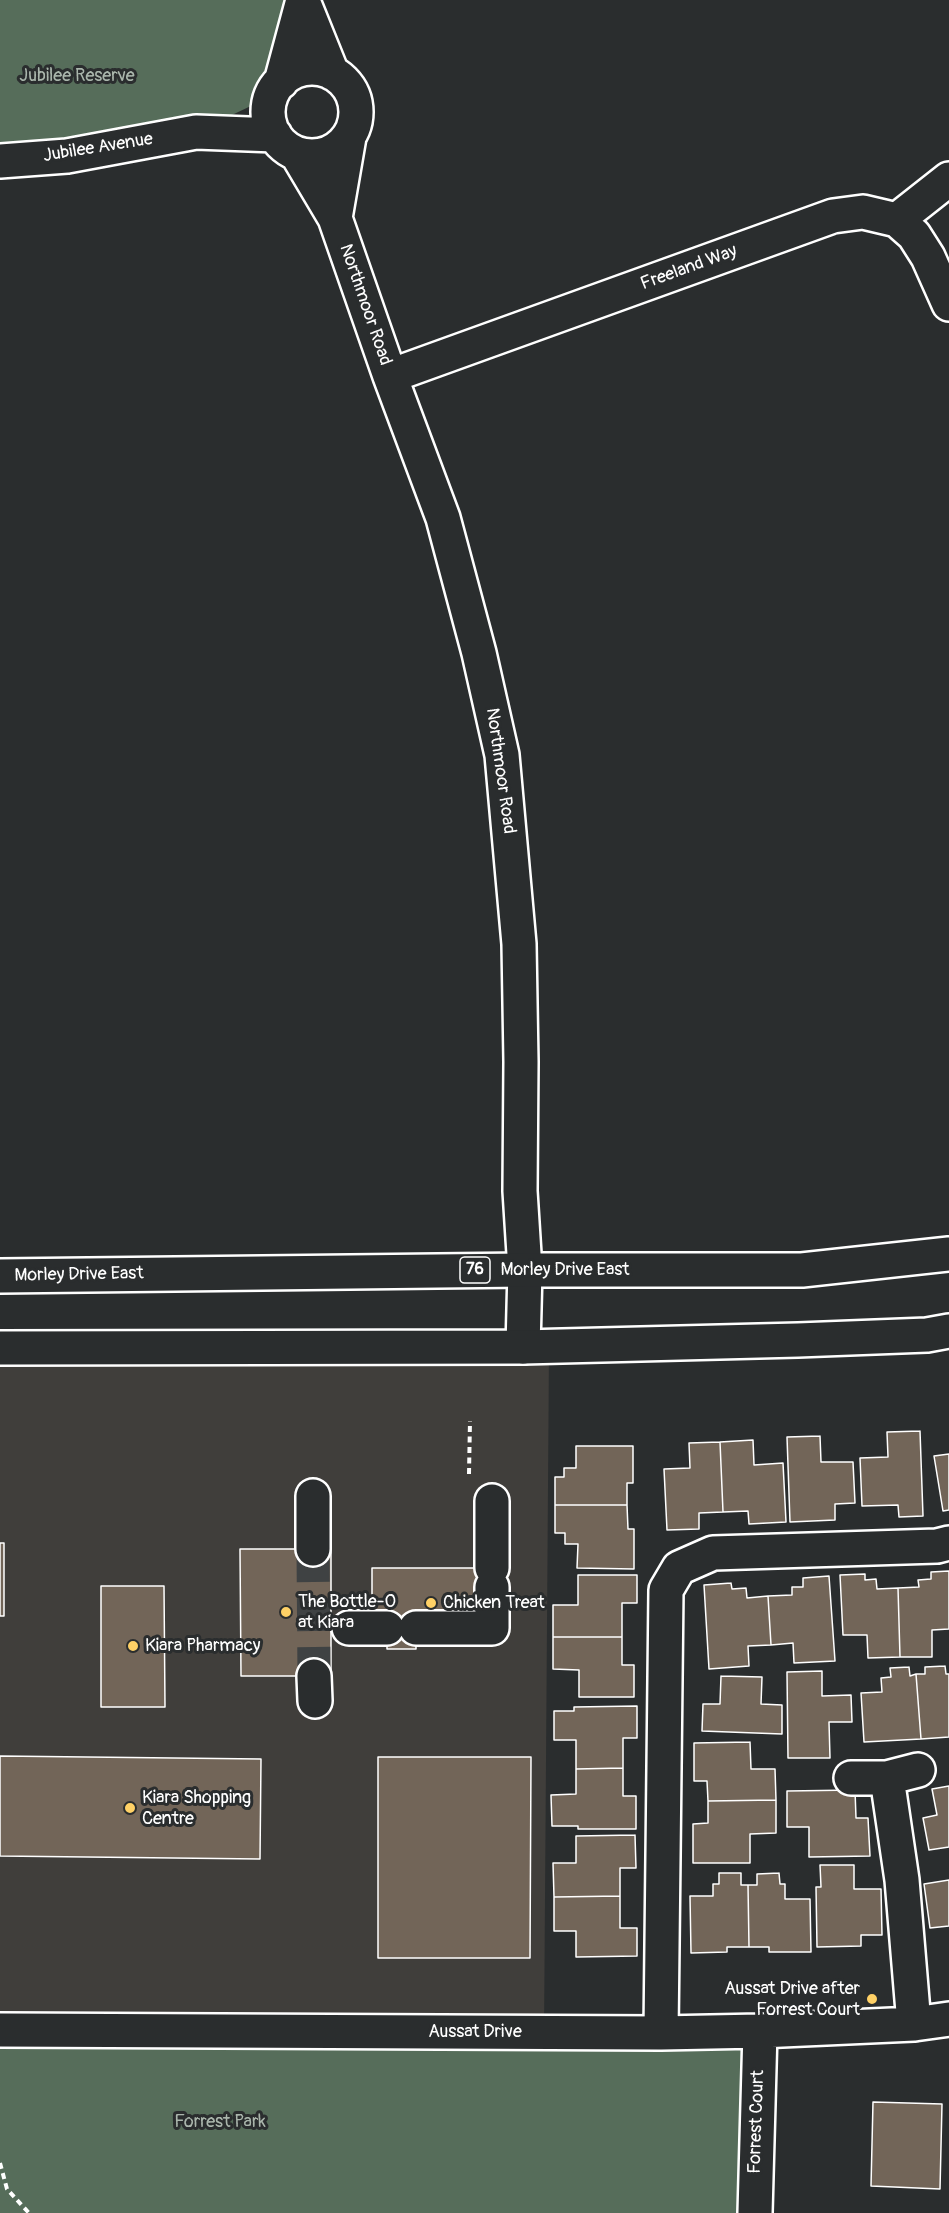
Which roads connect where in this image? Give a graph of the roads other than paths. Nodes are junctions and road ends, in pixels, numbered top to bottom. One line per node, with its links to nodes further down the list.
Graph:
1 (303, 1): 2 (street); 3 (street)
2 (332, 74): 3 (street); 5 (street)
3 (277, 89): 4 (street, Jubilee Avenue); 6 (street)
4 (196, 132): 6 (street, Jubilee Avenue); 7 (street, Jubilee Avenue)
5 (349, 137): 6 (street); 9 (street, Northmoor Road)
6 (286, 144): 9 (street, Northmoor Road)
7 (0, 161)
8 (949, 179): 10 (street)
9 (335, 218): 12 (street, Northmoor Road)
10 (897, 220): 11 (street); 12 (street, Freeland Way)
11 (949, 304)
12 (390, 376): 14 (street, Northmoor Road)
13 (949, 1254): 14 (street, Morley Drive East / 76)
14 (525, 1270): 15 (street, Morley Drive East / 76); 17 (street, Northmoor Road)
15 (0, 1276)
16 (949, 1331): 17 (street)
17 (523, 1347): 18 (street)
18 (0, 1348)
19 (314, 1496): 22 (street)
20 (492, 1501): 23 (street)
21 (949, 1544): 31 (street)
22 (314, 1549)
23 (349, 1628)
24 (918, 1770): 26 (street)
25 (851, 1778): 26 (street)
26 (887, 1778): 28 (street)
27 (949, 2019): 28 (street, Aussat Drive)
28 (914, 2024): 30 (street, Aussat Drive)
29 (0, 2030): 31 (street, Aussat Drive)
30 (760, 2031): 31 (street, Aussat Drive); 32 (street, Forrest Court)
31 (661, 2032)
32 (755, 2213)

